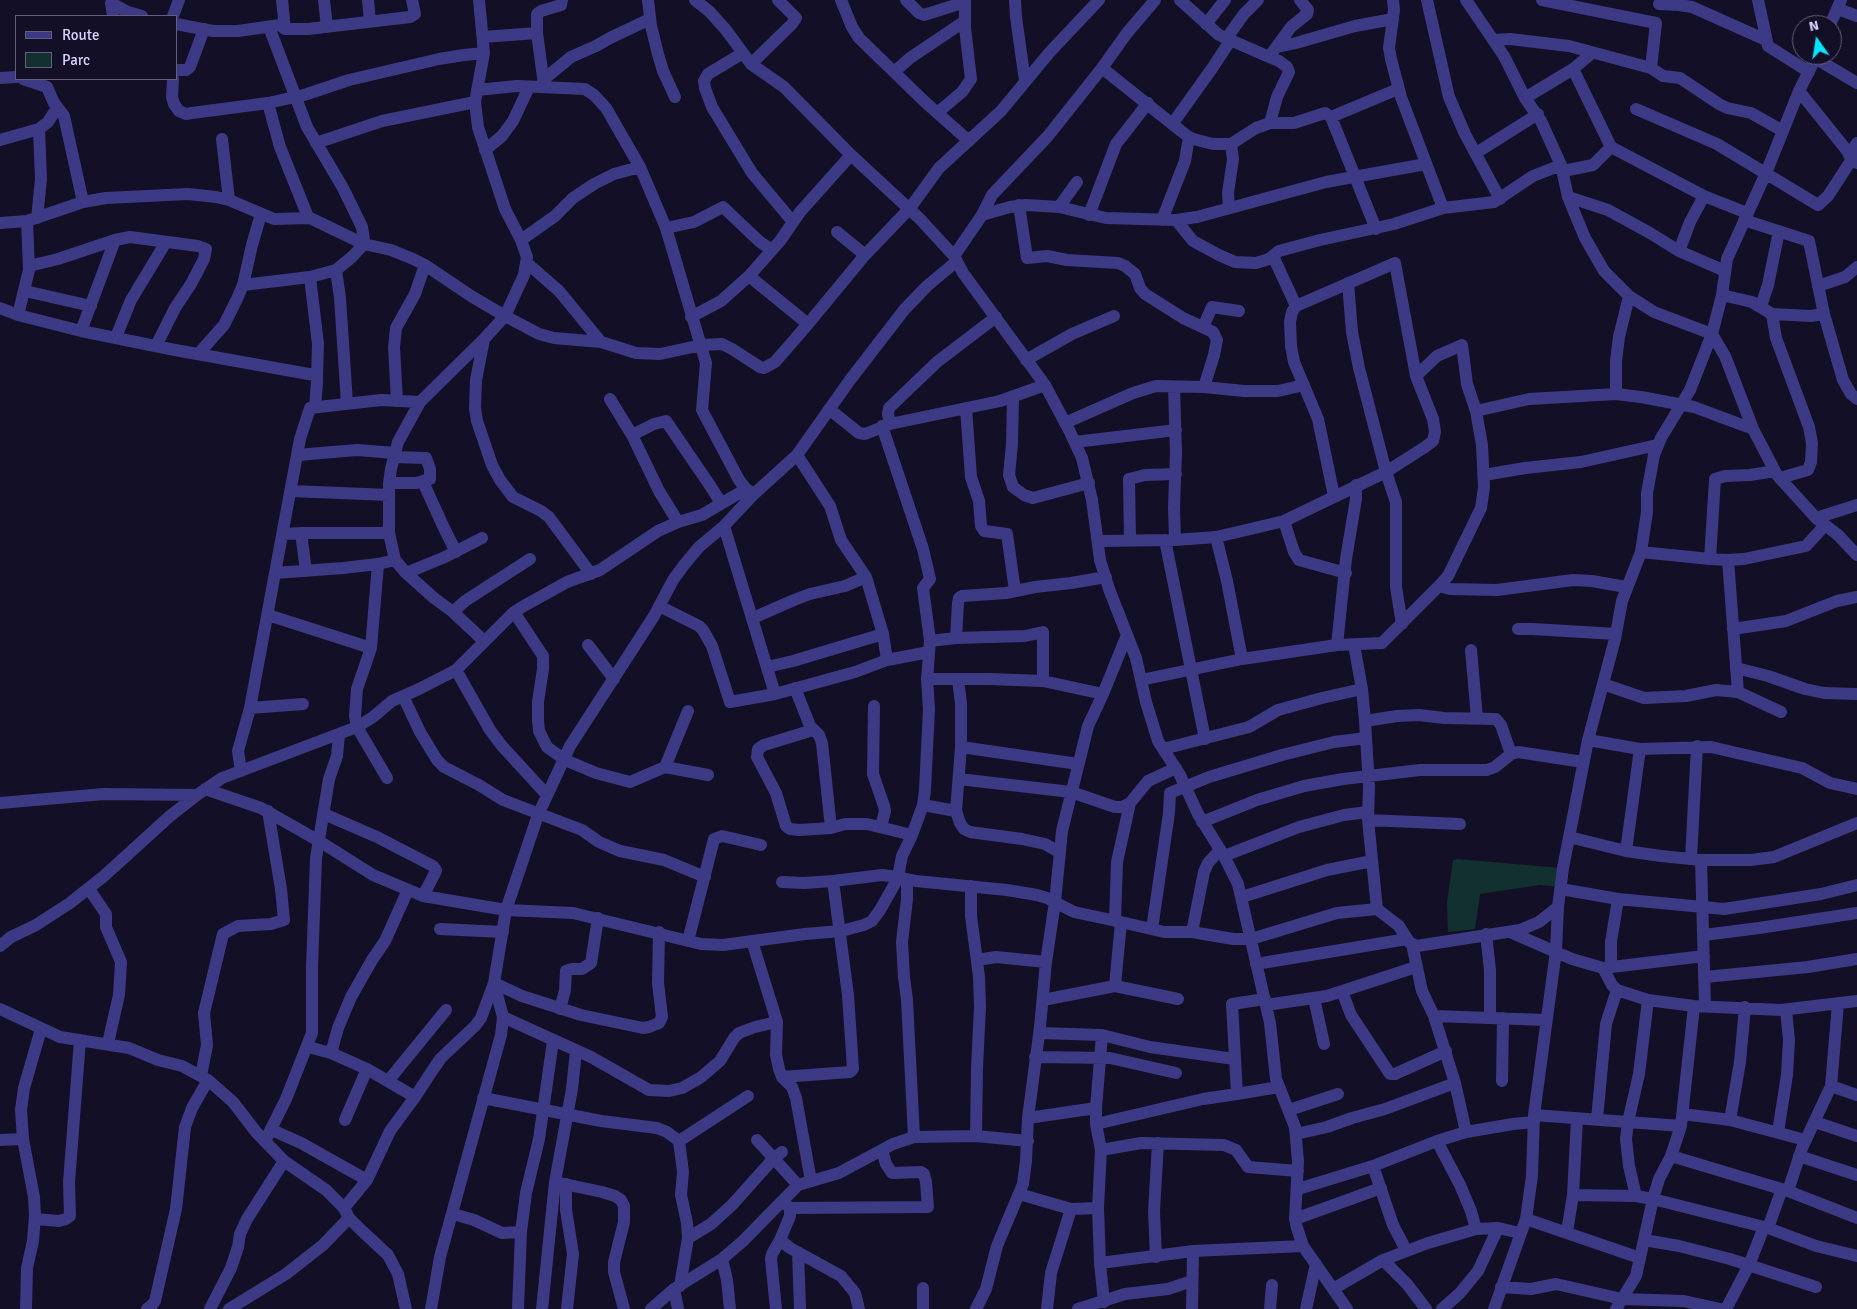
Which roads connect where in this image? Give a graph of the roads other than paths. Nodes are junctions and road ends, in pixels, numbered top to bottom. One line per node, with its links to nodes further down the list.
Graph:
1 (179, 0): 32 (street)
2 (282, 0): 43 (street)
3 (324, 0): 42 (street)
4 (368, 0): 36 (street)
5 (412, 0): 36 (street)
6 (479, 0): 46 (street)
7 (562, 0): 45 (street)
8 (648, 0): 34 (street)
9 (695, 0): 52 (street)
10 (778, 0): 55 (street)
11 (841, 0): 62 (street)
12 (906, 0): 25 (street)
13 (1015, 0): 68 (street)
14 (1099, 0): 68 (street)
15 (1155, 0): 58 (street)
16 (1180, 0): 40 (street)
17 (1225, 0): 40 (street)
18 (1258, 0): 47 (street)
19 (1300, 0): 50 (street)
20 (1394, 0): 35 (street)
21 (1427, 0): 98 (street)
22 (1542, 0): 28 (street)
23 (1758, 0): 49 (street)
24 (111, 1): 30 (street); 31 (street)
25 (965, 1): 37 (street)
26 (1469, 1): 48 (street)
27 (1659, 2): 38 (street); 49 (street)
28 (1577, 3): 38 (street)
29 (1839, 5): 33 (street)
30 (113, 15)
31 (138, 15)
32 (173, 15)
33 (1857, 16)
34 (650, 19): 70 (street); 76 (street)
35 (1393, 19): 50 (street); 72 (street)
36 (370, 21): 42 (street)
37 (965, 21): 62 (street); 82 (street)
38 (1656, 23): 59 (street)
39 (178, 24): 44 (street)
40 (1206, 24): 47 (street)
41 (269, 27): 43 (street); 44 (street); 75 (street)
42 (327, 27): 43 (street)
43 (285, 29)
44 (204, 30): 61 (street)
45 (538, 33): 46 (street); 70 (street)
46 (483, 37): 51 (street)
47 (1228, 40): 54 (street); 85 (street)
48 (1493, 40): 53 (street); 77 (street)
49 (1766, 40): 63 (street)
50 (1277, 46): 54 (street)
51 (484, 53): 74 (street); 75 (street)
52 (742, 53): 55 (street); 125 (street)
53 (1591, 54): 59 (street); 60 (street)
54 (1269, 57): 86 (street)
55 (751, 64): 99 (street)
56 (1812, 65): 63 (street)
57 (1829, 65): 69 (street)
58 (1102, 68): 79 (street); 118 (street)
59 (1651, 68): 88 (street)
60 (1573, 69): 77 (street); 96 (street)
61 (178, 70)
62 (894, 72): 82 (street)
63 (1809, 72): 73 (street)
64 (15, 77): 65 (street)
65 (0, 78)
66 (25, 80): 80 (street)
67 (173, 80): 78 (street)
68 (1025, 81): 92 (street)
69 (1857, 83)
70 (544, 84): 71 (street); 102 (street)
71 (529, 87): 74 (street); 97 (street)
72 (1398, 89): 84 (street); 101 (street)
73 (1800, 91): 88 (street); 100 (street)
74 (476, 96): 93 (street); 97 (street)
75 (296, 97): 78 (street); 93 (street)
76 (675, 97)
77 (1525, 98): 83 (street)
78 (268, 103): 121 (street)
79 (1148, 103): 85 (street); 119 (street)
80 (57, 108): 87 (street); 111 (street)
81 (1636, 109): 104 (street)
82 (937, 113): 92 (street)
83 (1538, 114): 98 (street); 103 (street)
84 (1331, 117): 86 (street); 105 (street)
85 (1173, 123): 89 (street)
86 (1270, 123): 95 (street)
87 (39, 129): 91 (street); 122 (street)
88 (1783, 131): 104 (street)
89 (1190, 137): 95 (street); 123 (street)
90 (222, 139): 110 (street)
91 (0, 140)
92 (969, 141): 113 (street)
93 (316, 143): 134 (street)
94 (1857, 143): 100 (street)
95 (1231, 144): 115 (street)
96 (1611, 147): 103 (street); 107 (street)
97 (485, 150): 132 (street)
98 (1476, 153): 109 (street)
99 (851, 156): 113 (street); 125 (street)
100 (1853, 159): 104 (street)
101 (1426, 164): 105 (street); 116 (street)
102 (640, 167): 127 (street); 132 (street)
103 (1562, 168): 108 (street); 109 (street)
104 (1766, 173): 120 (street)
105 (1356, 178): 115 (street); 128 (street)
106 (1077, 182): 114 (street)
107 (1704, 196): 120 (street); 136 (street)
108 (1568, 197): 136 (street); 153 (street)
109 (1500, 198): 116 (street)
110 (229, 200): 111 (street); 117 (street)
111 (84, 202): 122 (street)
112 (1019, 205): 114 (street); 118 (street); 167 (street)
113 (910, 208): 137 (street); 139 (street)
114 (1059, 208): 119 (street)
115 (1229, 208): 124 (street)
116 (1443, 208): 128 (street)
117 (261, 214): 121 (street); 149 (street)
118 (982, 215): 139 (street)
119 (1088, 215): 123 (street)
120 (1745, 216): 130 (street); 145 (street)
121 (308, 217): 134 (street)
122 (32, 219): 126 (street); 142 (street)
123 (1162, 220): 124 (street)
124 (1176, 220): 138 (street)
125 (793, 222): 135 (street)
126 (0, 223)
127 (666, 228): 135 (street); 164 (street)
128 (1376, 229): 138 (street)
129 (837, 232): 137 (street)
130 (1779, 232): 150 (street); 156 (street)
131 (114, 240): 133 (street); 142 (street); 154 (street)
132 (522, 240): 140 (street)
133 (166, 242): 170 (street); 174 (street)
134 (364, 244): 141 (street); 144 (street)
135 (772, 250): 146 (street)
136 (1679, 251): 145 (street)
137 (865, 255): 166 (street)
138 (1273, 256): 155 (street)
139 (955, 259): 165 (street); 193 (street)
140 (527, 263): 162 (street); 172 (street)
141 (425, 265): 162 (street); 187 (street)
142 (29, 266): 151 (street)
143 (1857, 267): 150 (street)
144 (336, 270): 147 (street); 189 (street)
145 (1725, 271): 152 (street)
146 (749, 276): 164 (street); 166 (street)
147 (310, 277): 149 (street); 178 (street)
148 (1348, 283): 155 (street); 177 (street); 205 (street)
149 (244, 285): 175 (street)
150 (1818, 286): 160 (street)
151 (25, 291): 154 (street); 161 (street)
152 (1722, 295): 156 (street); 169 (street)
153 (1629, 296): 169 (street); 183 (street)
154 (91, 306): 168 (street)
155 (1296, 306): 180 (street)
156 (1761, 306): 159 (street)
157 (0, 308): 161 (street)
158 (1239, 311): 167 (street)
159 (1772, 314): 160 (street); 208 (street)
160 (1824, 314): 186 (street)
161 (18, 315): 168 (street)
162 (505, 316): 171 (street); 172 (street)
163 (1114, 316): 176 (street)
164 (692, 317): 173 (street)
165 (996, 317): 176 (street); 196 (street)
166 (808, 324): 173 (street)
167 (1203, 327): 181 (street)
168 (81, 331): 170 (street)
169 (1712, 334): 190 (street); 197 (street)
170 (116, 337): 174 (street)
171 (484, 338): 188 (street); 242 (street)
172 (601, 342): 173 (street)
173 (702, 345): 214 (street)
174 (156, 346): 175 (street)
175 (199, 353): 178 (street)
176 (1026, 360): 179 (street)
177 (1416, 376): 194 (street); 205 (street)
178 (317, 377): 191 (street)
179 (1045, 385): 184 (street); 195 (street)
180 (1304, 385): 181 (street); 215 (street)
181 (1204, 387): 182 (street)
182 (1174, 388): 195 (street); 198 (street)
183 (1616, 394): 190 (street); 194 (street)
184 (1013, 396): 192 (street); 210 (street)
185 (610, 399): 199 (street)
186 (1857, 400)
187 (397, 401): 188 (street); 189 (street)
188 (420, 402): 203 (street)
189 (346, 403): 191 (street)
190 (1682, 404): 197 (street); 201 (street)
191 (315, 407): 202 (street)
192 (966, 408): 196 (street); 247 (street)
193 (830, 409): 196 (street); 204 (street)
194 (1476, 411): 207 (street)
195 (1065, 423): 200 (street)
196 (886, 425): 265 (street)
197 (1753, 428): 208 (street)
198 (1176, 430): 200 (street); 206 (street)
199 (632, 435): 216 (street); 220 (street)
200 (1075, 442): 210 (street)
201 (1657, 445): 207 (street); 231 (street)
202 (298, 453): 203 (street); 213 (street)
203 (394, 455): 209 (street); 212 (street)
204 (797, 455): 214 (street); 243 (street)
205 (1386, 472): 211 (street); 254 (street)
206 (1176, 474): 227 (street); 228 (street)
207 (1484, 475): 245 (street)
208 (1777, 475): 219 (street); 234 (street)
209 (423, 482): 212 (street); 230 (street)
210 (1089, 484): 229 (street)
211 (1356, 485): 215 (street); 241 (street)
212 (389, 489): 213 (street); 223 (street)
213 (291, 491): 224 (street)
214 (750, 492): 216 (street); 221 (street)
215 (1334, 496): 218 (street)
216 (721, 503): 220 (street)
217 (1857, 505): 219 (street)
218 (1284, 521): 225 (street); 241 (street)
219 (1820, 521): 232 (street); 236 (street)
220 (678, 522): 242 (street)
221 (724, 526): 249 (street); 253 (street)
222 (302, 533): 223 (street); 224 (street); 238 (street)
223 (389, 533): 235 (street)
224 (283, 534): 240 (street)
225 (1216, 536): 228 (street); 268 (street)
226 (482, 538): 230 (street)
227 (1130, 540): 228 (street); 229 (street)
228 (1170, 540): 272 (street)
229 (1098, 541): 244 (street)
230 (456, 552): 239 (street)
231 (1641, 552): 234 (street); 246 (street)
232 (1857, 554)
233 (530, 559): 250 (street)
234 (1710, 559): 236 (street)
235 (395, 560): 237 (street); 239 (street)
236 (1728, 560): 255 (street)
237 (378, 564): 238 (street); 266 (street)
238 (306, 570): 240 (street)
239 (406, 572): 250 (street)
240 (275, 573): 252 (street)
241 (1346, 573): 263 (street)
242 (591, 574): 251 (street)
243 (866, 577): 253 (street); 257 (street)
244 (1106, 577): 247 (street); 258 (street)
245 (1439, 586): 246 (street); 254 (street)
246 (1626, 587): 259 (street)
247 (1015, 591): 260 (street)
248 (1857, 597): 255 (street)
249 (659, 606): 274 (street); 283 (street)
250 (453, 612): 261 (street)
251 (514, 612): 261 (street); 305 (street)
252 (268, 615): 266 (street); 289 (street)
253 (752, 618): 270 (street)
254 (1402, 624): 264 (street)
255 (1733, 629): 271 (street)
256 (1518, 630): 259 (street)
257 (883, 634): 269 (street); 270 (street)
258 (1127, 634): 277 (street); 284 (street)
259 (1616, 634): 279 (street)
260 (956, 638): 265 (street); 278 (street)
261 (484, 641): 273 (street)
262 (588, 644): 274 (street)
263 (1337, 644): 264 (street); 268 (street)
264 (1354, 645): 281 (street)
265 (929, 646): 269 (street); 275 (street)
266 (371, 648): 294 (street)
267 (1471, 650): 292 (street)
268 (1242, 659): 272 (street)
269 (887, 660): 280 (street)
270 (767, 667): 283 (street)
271 (1736, 668): 282 (street); 285 (street)
272 (1192, 669): 277 (street); 298 (street)
273 (456, 670): 286 (street); 319 (street)
274 (614, 679): 305 (street)
275 (927, 679): 276 (street); 322 (street)
276 (958, 679): 278 (street); 301 (street)
277 (1141, 680): 302 (street)
278 (1043, 681): 284 (street)
279 (1603, 684): 282 (street); 299 (street)
280 (795, 688): 283 (street); 295 (street)
281 (1362, 689): 293 (street); 298 (street)
282 (1738, 692): 291 (street)
283 (776, 694)
284 (1104, 694): 307 (street)
285 (1857, 694)
286 (403, 696): 294 (street); 326 (street)
287 (303, 704): 289 (street)
288 (874, 706): 331 (street)
289 (250, 708): 310 (street)
290 (688, 711): 308 (street)
291 (1781, 712)
292 (1477, 718): 293 (street); 304 (street)
293 (1365, 721): 297 (street)
294 (357, 727): 296 (street); 313 (street)
295 (813, 730): 332 (street); 332 (street)
296 (338, 735): 310 (street); 325 (street)
297 (1366, 738): 312 (street); 315 (street)
298 (1205, 739): 302 (street)
299 (1588, 740): 303 (street); 306 (street)
300 (1697, 746): 303 (street); 316 (street); 340 (street)
301 (961, 747): 307 (street); 314 (street)
302 (1163, 749): 309 (street)
303 (1640, 749): 337 (street)
304 (1511, 754): 306 (street); 312 (street)
305 (565, 760): 308 (street); 319 (street)
306 (1583, 762): 334 (street)
307 (1078, 764): 318 (street)
308 (665, 767): 311 (street)
309 (1176, 768): 315 (street); 321 (street)
310 (241, 771): 317 (street)
311 (708, 775)
312 (1368, 776): 327 (street); 328 (street)
313 (387, 778)
314 (959, 779): 318 (street); 323 (street)
315 (1186, 786): 328 (street); 363 (street)
316 (1857, 789)
317 (201, 792): 320 (street); 324 (street); 348 (street)
318 (1071, 792): 321 (street); 338 (street)
319 (547, 795): 326 (street)
320 (0, 803)
321 (1130, 803): 361 (street)
322 (923, 805): 323 (street); 333 (street)
323 (956, 811): 338 (street)
324 (268, 812): 335 (street); 424 (street)
325 (324, 814): 335 (street); 351 (street)
326 (538, 815): 342 (street); 358 (street)
327 (1368, 816): 330 (street); 339 (street); 341 (street)
328 (1202, 822): 339 (street)
329 (1857, 823): 340 (street)
330 (1460, 824)
331 (881, 827): 332 (street); 333 (street)
332 (831, 828)
333 (912, 835): 343 (street)
334 (1569, 837): 337 (street); 349 (street)
335 (319, 841): 350 (street); 414 (street)
336 (760, 845): 342 (street)
337 (1626, 851): 340 (street)
338 (1059, 852): 354 (street)
339 (1222, 853): 352 (street); 367 (street)
340 (1696, 859): 356 (street)
341 (1372, 861): 352 (street); 357 (street)
342 (705, 877): 373 (street)
343 (902, 878): 344 (street); 347 (street); 364 (street); 456 (street)
344 (834, 881): 345 (street); 364 (street)
345 (782, 882)
346 (1857, 885): 356 (street)
347 (971, 886): 354 (street); 379 (street)
348 (89, 889): 371 (street); 412 (street)
349 (1561, 889): 353 (street); 355 (street)
350 (408, 890): 351 (street); 417 (street)
351 (423, 896): 358 (street)
352 (1242, 897): 372 (street)
353 (1618, 899): 356 (street); 383 (street)
354 (1055, 902): 361 (street); 380 (street)
355 (1558, 907): 368 (street); 376 (street)
356 (1703, 907): 370 (street)
357 (1377, 908): 372 (street); 375 (street)
358 (506, 910): 360 (street); 365 (street)
359 (1857, 913): 370 (street)
360 (598, 918): 366 (street); 399 (street)
361 (1118, 922): 363 (street); 386 (street)
362 (440, 929): 365 (street)
363 (1152, 929): 367 (street)
364 (841, 931): 374 (street); 423 (street)
365 (503, 932): 385 (street)
366 (659, 932): 373 (street); 399 (street)
367 (1192, 932): 372 (street)
368 (1510, 932): 369 (street); 376 (street)
369 (1486, 934): 375 (street); 404 (street)
370 (1704, 935): 377 (street)
371 (2, 939)
372 (1251, 939): 381 (street)
373 (688, 941): 374 (street)
374 (752, 941): 406 (street)
375 (1409, 942): 381 (street); 382 (street)
376 (1556, 951): 383 (street); 405 (street)
377 (1704, 956): 383 (street); 384 (street)
378 (1857, 959): 384 (street)
379 (977, 960): 380 (street); 454 (street)
380 (1046, 962): 391 (street)
381 (1256, 964): 394 (street)
382 (1416, 966): 388 (street); 402 (street)
383 (1607, 968): 387 (street)
384 (1705, 977): 396 (street)
385 (494, 984): 399 (street); 403 (street); 434 (street)
386 (1115, 986): 390 (street); 391 (street)
387 (1617, 990): 392 (street); 443 (street)
388 (1342, 991): 389 (street); 416 (street)
389 (1314, 998): 394 (street); 413 (street)
390 (1178, 999)
391 (1043, 1000): 408 (street)
392 (1648, 1000): 396 (street); 447 (street)
393 (1857, 1001): 395 (street)
394 (1265, 1002): 420 (street); 429 (street)
395 (1838, 1004): 401 (street); 428 (street)
396 (1700, 1006): 397 (street); 445 (street)
397 (1745, 1007): 401 (street); 446 (street)
398 (0, 1009): 407 (street)
399 (560, 1009)
400 (446, 1010): 425 (street)
401 (1786, 1010): 452 (street)
402 (1434, 1016): 404 (street); 416 (street)
403 (503, 1017): 411 (street); 435 (street)
404 (1497, 1018): 405 (street); 426 (street)
405 (1546, 1020): 441 (street)
406 (777, 1022): 415 (street); 423 (street)
407 (41, 1029): 410 (street); 458 (street)
408 (1040, 1033): 409 (street); 418 (street)
409 (1102, 1035): 419 (street); 420 (street)
410 (80, 1040): 412 (street); 491 (street)
411 (553, 1042): 415 (street); 438 (street)
412 (108, 1044): 424 (street)
413 (1324, 1044)
414 (308, 1047): 417 (street); 450 (street)
415 (576, 1051): 439 (street)
416 (1446, 1051): 427 (street)
417 (331, 1053): 421 (street)
418 (1035, 1057): 419 (street); 440 (street)
419 (1100, 1057): 422 (street); 436 (street)
420 (1234, 1059): 430 (street)
421 (367, 1069): 425 (street); 444 (street)
422 (1176, 1073)
423 (782, 1076): 476 (street)
424 (204, 1078): 461 (street); 527 (street)
425 (388, 1081): 434 (street)
426 (1502, 1081)
427 (1455, 1083): 451 (street); 453 (street)
428 (1831, 1086): 432 (street); 448 (street)
429 (1279, 1087): 430 (street); 437 (street)
430 (1237, 1094): 449 (street)
431 (1338, 1094): 437 (street)
432 (1857, 1095)
433 (748, 1096): 462 (street)
434 (415, 1097): 475 (street)
435 (482, 1098): 438 (street); 490 (street)
436 (1096, 1108): 440 (street); 449 (street)
437 (1289, 1110): 453 (street)
438 (544, 1111): 439 (street); 498 (street)
439 (568, 1114): 462 (street); 477 (street)
440 (1028, 1118): 463 (street)
441 (1534, 1119): 442 (street); 451 (street); 494 (street)
442 (1577, 1119): 443 (street); 483 (street)
443 (1597, 1119): 447 (street)
444 (345, 1120)
445 (1682, 1120): 446 (street); 447 (street); 469 (street)
446 (1730, 1120): 452 (street)
447 (1628, 1122): 484 (street)
448 (1815, 1122): 455 (street); 460 (street)
449 (1096, 1124): 467 (street)
450 (272, 1130): 461 (street); 475 (street)
451 (1466, 1132): 464 (street)
452 (1778, 1132): 460 (street)
453 (1296, 1134): 473 (street)
454 (976, 1136): 456 (street); 463 (street)
455 (1857, 1136)
456 (914, 1137): 466 (street)
457 (0, 1140): 458 (street)
458 (23, 1140): 491 (street)
459 (757, 1140): 468 (street)
460 (1805, 1140): 470 (street)
461 (265, 1141): 471 (street)
462 (680, 1141): 501 (street)
463 (1028, 1141): 482 (street)
464 (1438, 1141): 472 (street); 497 (street)
465 (1158, 1143): 467 (street); 473 (street); 509 (street)
466 (882, 1150): 476 (street); 486 (street)
467 (1101, 1150): 487 (street)
468 (778, 1155): 478 (street); 501 (street)
469 (1671, 1156): 481 (street); 485 (street)
470 (1799, 1156): 474 (street); 481 (street)
471 (284, 1161): 489 (street); 528 (street)
472 (1373, 1166): 479 (street); 480 (street)
473 (1298, 1171): 480 (street)
474 (1857, 1175)
475 (367, 1180): 489 (street)
476 (811, 1181): 478 (street)
477 (561, 1183): 533 (street); 534 (street); 535 (street)
478 (798, 1185): 486 (street)
479 (1380, 1188): 493 (street); 505 (street)
480 (1298, 1189): 493 (street)
481 (1785, 1190): 492 (street); 496 (street)
482 (1020, 1194): 488 (street); 543 (street)
483 (1573, 1195): 484 (street); 499 (street)
484 (1636, 1196): 485 (street)
485 (1653, 1199): 496 (street); 503 (street)
486 (786, 1204): 502 (street); 511 (street)
487 (1098, 1208): 488 (street); 513 (street)
488 (1071, 1209): 544 (street)
489 (347, 1213): 529 (street); 530 (street)
490 (453, 1214): 498 (street); 531 (street)
491 (35, 1218): 526 (street)
492 (1857, 1218)
493 (1295, 1219): 504 (street)
494 (1526, 1219): 499 (street); 500 (street)
495 (1498, 1228): 497 (street); 500 (street); 550 (street)
496 (1766, 1228): 508 (street); 515 (street)
497 (1476, 1229): 505 (street)
498 (520, 1232): 532 (street)
499 (1567, 1232): 510 (street)
500 (1520, 1233): 519 (street)
501 (688, 1238): 518 (street)
502 (780, 1240): 507 (street); 539 (street)
503 (1644, 1240): 510 (street); 515 (street)
504 (1303, 1246): 506 (street); 514 (street)
505 (1406, 1250): 512 (street)
506 (1193, 1251): 509 (street); 516 (street)
507 (798, 1252): 540 (street); 541 (street)
508 (1857, 1256)
509 (1156, 1257): 513 (street)
510 (1640, 1258): 524 (street)
511 (722, 1259): 518 (street); 538 (street)
512 (1382, 1260): 522 (street); 525 (street)
513 (1100, 1263): 523 (street)
514 (1316, 1264): 522 (street); 548 (street)
515 (1749, 1264): 520 (street); 553 (street)
516 (1192, 1281): 523 (street); 546 (street)
517 (1272, 1285): 547 (street)
518 (677, 1287): 536 (street); 537 (street)
519 (1501, 1287): 524 (street); 551 (street)
520 (1816, 1287)
521 (923, 1288): 542 (street)
522 (1333, 1289): 549 (street)
523 (1104, 1302): 545 (street)
524 (1619, 1304): 552 (street)
525 (1422, 1307)
526 (29, 1308)
527 (147, 1309)
528 (210, 1309)
529 (229, 1309)
530 (406, 1309)
531 (430, 1309)
532 (518, 1309)
533 (542, 1309)
534 (567, 1309)
535 (624, 1309)
536 (651, 1309)
537 (678, 1309)
538 (730, 1309)
539 (776, 1309)
540 (800, 1309)
541 (859, 1309)
542 (923, 1309)
543 (976, 1309)
544 (1046, 1309)
545 (1078, 1309)
546 (1192, 1309)
547 (1270, 1309)
548 (1306, 1309)
549 (1347, 1309)
550 (1442, 1309)
551 (1494, 1309)
552 (1720, 1309)
553 (1726, 1309)

